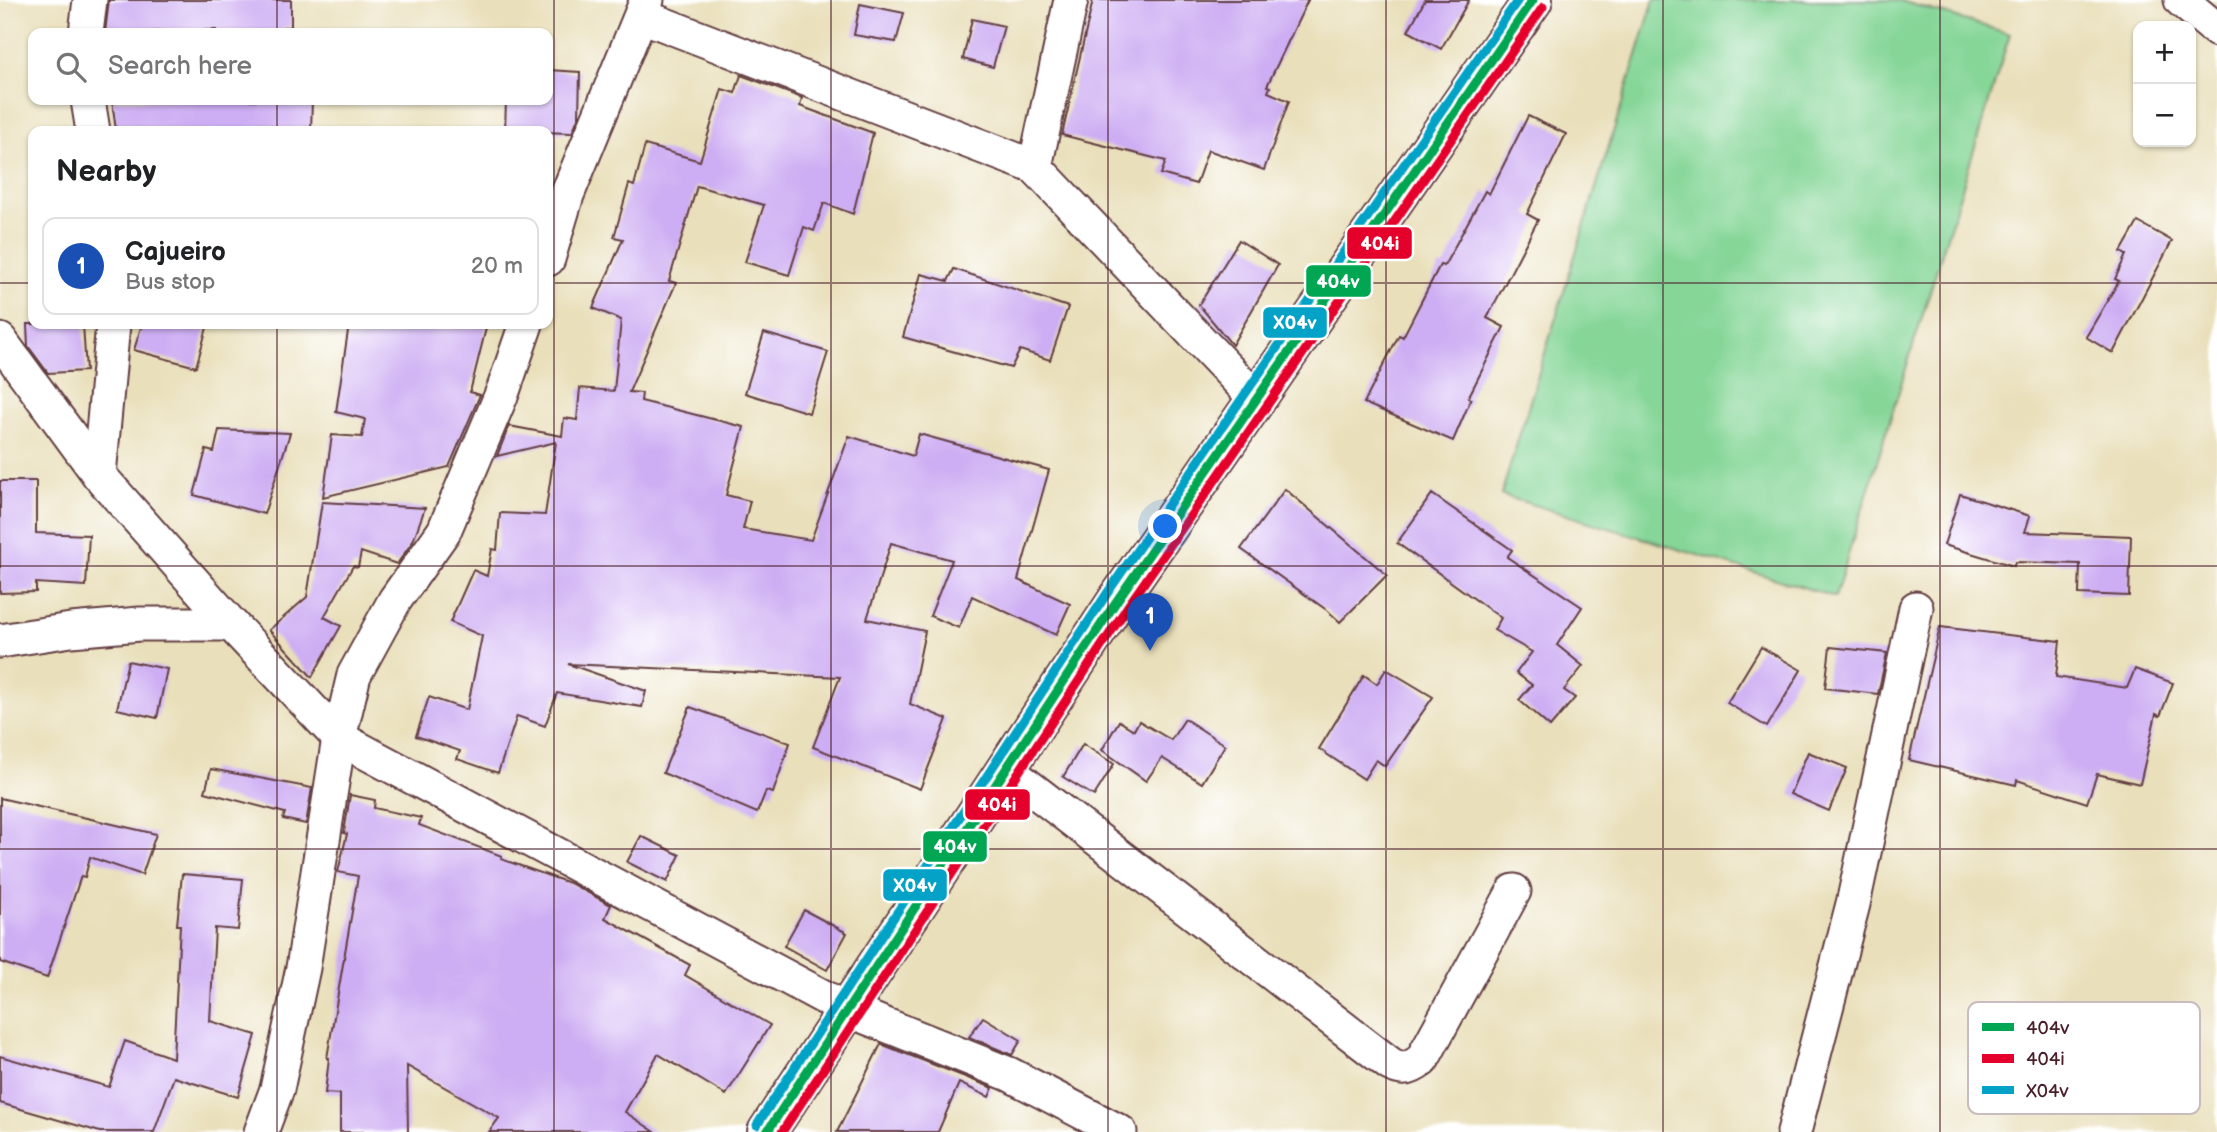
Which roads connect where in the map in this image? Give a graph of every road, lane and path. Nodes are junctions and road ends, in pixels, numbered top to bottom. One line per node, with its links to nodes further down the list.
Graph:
1 (90, 0): 6 (street)
2 (1071, 0): 10 (street)
3 (1532, 0): 15 (main road)
4 (2181, 0): 7 (street)
5 (645, 8): 10 (street); 11 (street)
6 (87, 28)
7 (2217, 30)
8 (89, 105): 9 (street)
9 (92, 126)
10 (1035, 167): 15 (street)
11 (553, 242)
12 (113, 329): 16 (street)
13 (524, 329): 20 (street)
14 (0, 340): 16 (street)
15 (1256, 399): 21 (main road)
16 (99, 475): 18 (street)
17 (1916, 608): 27 (street)
18 (231, 624): 19 (street); 20 (street)
19 (0, 641)
20 (339, 737): 23 (street); 24 (street)
21 (1006, 769): 22 (street); 23 (main road)
22 (1514, 891)
23 (848, 1010): 25 (main road); 26 (street)
24 (261, 1132)
25 (767, 1132)
26 (1120, 1132)
27 (1794, 1132)

